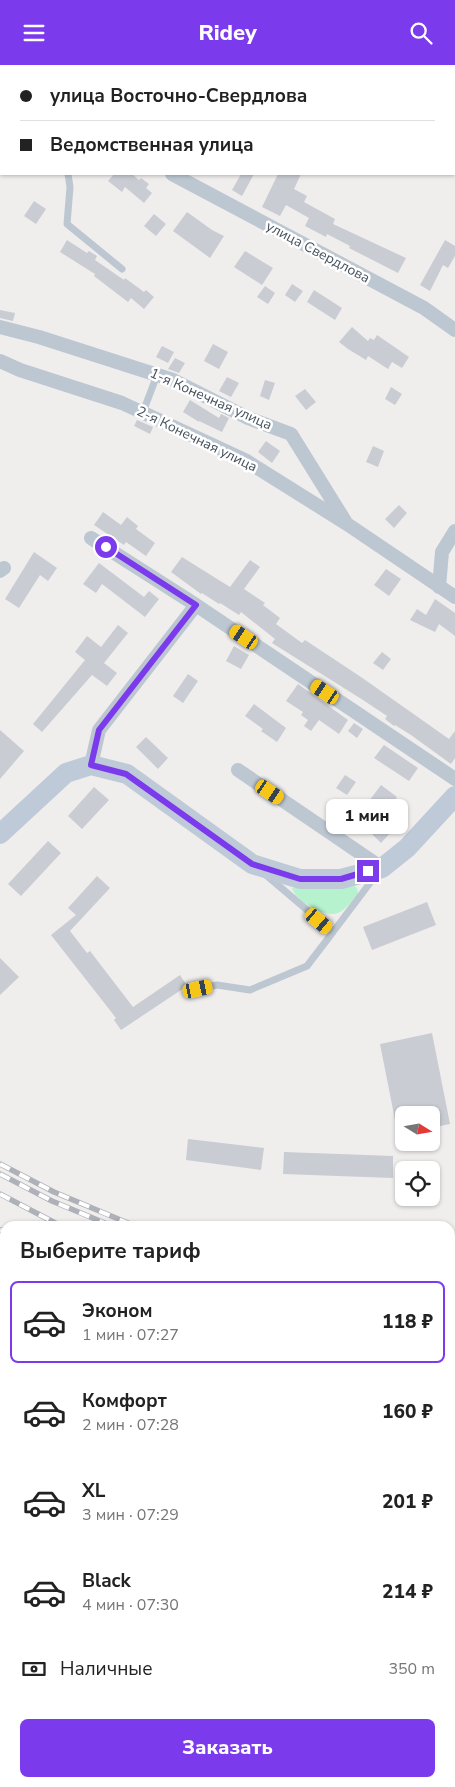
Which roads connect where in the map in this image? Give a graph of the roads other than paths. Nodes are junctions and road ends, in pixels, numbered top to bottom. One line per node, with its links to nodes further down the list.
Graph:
1 (68, 175): 3 (lane)
2 (178, 175): 5 (street, улица Свердлова)
3 (122, 269)
4 (0, 327): 7 (street, 1-я Конечная улица)
5 (455, 330)
6 (0, 361): 8 (street, 2-я Конечная улица)
7 (157, 375): 8 (lane); 9 (street, 1-я Конечная улица)
8 (144, 413): 9 (street, 2-я Конечная улица)
9 (346, 524): 12 (street, 2-я Конечная улица)
10 (455, 531): 12 (street)
11 (91, 537): 14 (street)
12 (439, 587): 13 (street, 2-я Конечная улица)
13 (455, 597)
14 (196, 605): 15 (street); 17 (street)
15 (91, 765): 18 (main road); 19 (main road)
16 (238, 770): 20 (street)
17 (454, 793): 20 (main road)
18 (0, 834)
19 (252, 864): 20 (main road); 21 (lane)
20 (382, 868): 21 (lane)
21 (333, 932): 22 (lane)
22 (198, 989)

